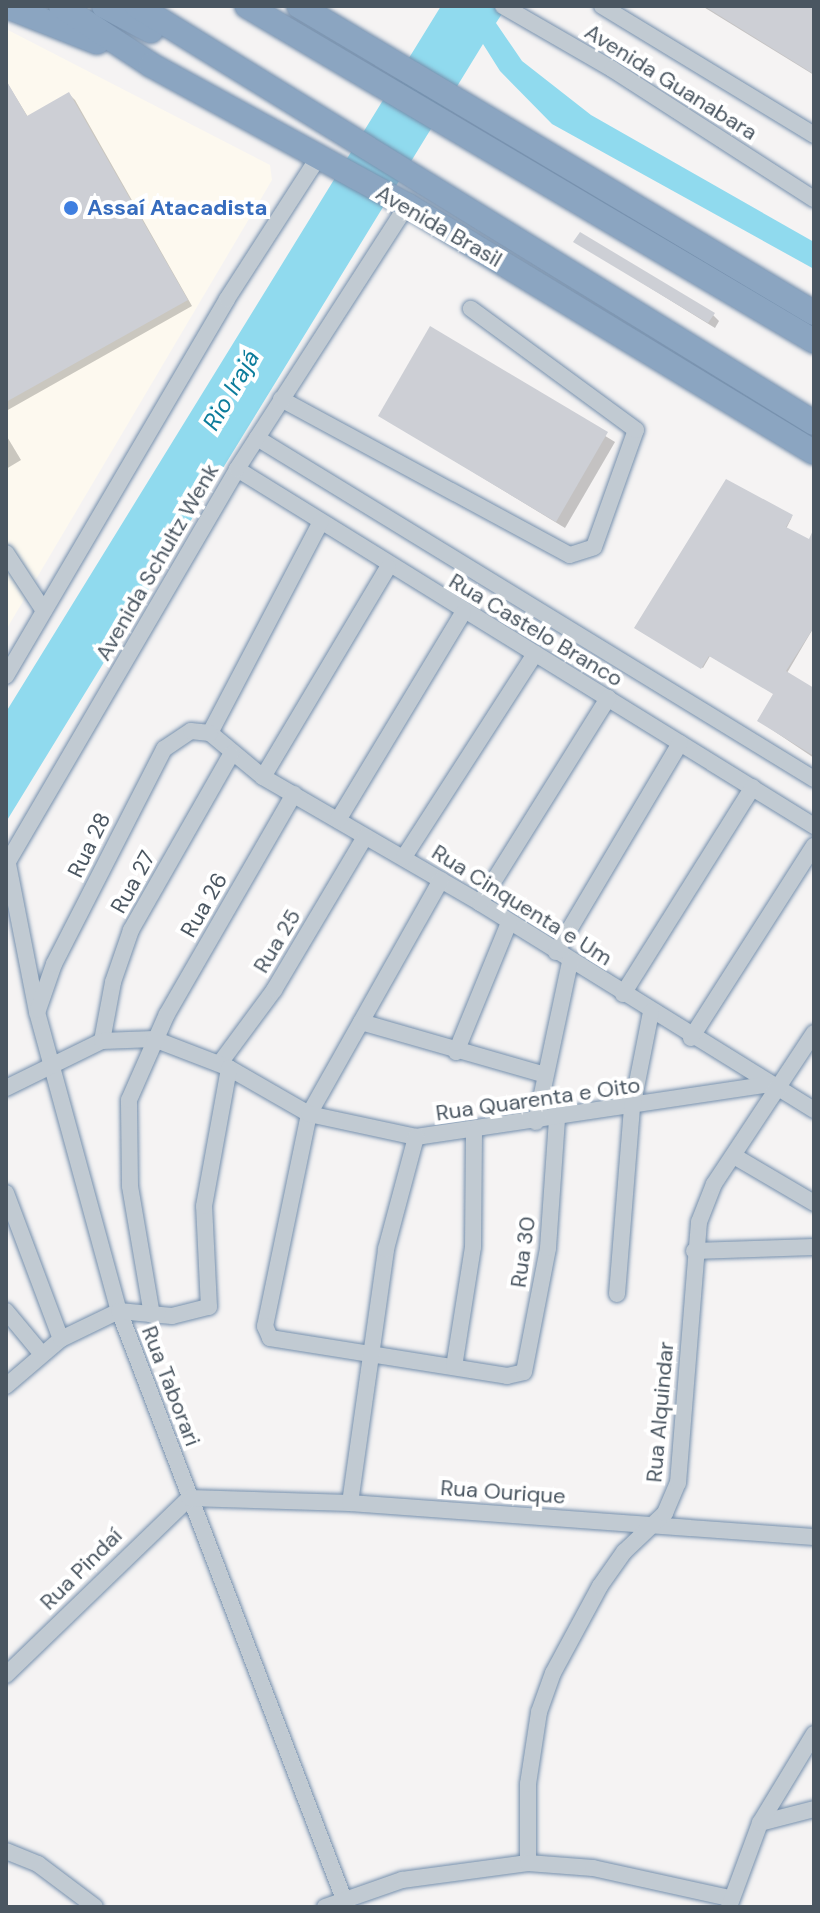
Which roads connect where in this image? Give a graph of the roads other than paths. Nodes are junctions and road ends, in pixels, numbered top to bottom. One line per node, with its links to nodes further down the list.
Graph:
1 (6, 6): 9 (highway)
2 (61, 6): 9 (highway, Avenida Brasil)
3 (104, 6): 10 (highway)
4 (137, 6): 10 (highway, Avenida Brasil)
5 (247, 6): 17 (highway)
6 (299, 6): 16 (highway)
7 (503, 6): 13 (street, Avenida Guanabara)
8 (602, 6): 11 (street)
9 (151, 65): 12 (highway, Avenida Brasil)
10 (302, 106): 19 (highway, Avenida Brasil)
11 (814, 135)
12 (324, 161): 14 (highway, Avenida Brasil); 26 (street)
13 (814, 199)
14 (398, 201): 18 (street, Avenida Schultz Wenk); 21 (highway, Avenida Brasil)
15 (471, 309): 18 (street)
16 (814, 313)
17 (814, 341)
18 (281, 399): 20 (street, Avenida Schultz Wenk)
19 (814, 423)
20 (257, 438): 22 (street, Avenida Schultz Wenk); 35 (street, Rua Castelo Branco)
21 (814, 452)
22 (237, 469): 23 (street, Rua Castelo Branco); 43 (street, Avenida Schultz Wenk)
23 (321, 522): 25 (street, Rua Castelo Branco); 31 (street)
24 (6, 553): 26 (street)
25 (388, 567): 27 (street, Rua Castelo Branco); 34 (street)
26 (44, 611): 29 (street)
27 (463, 613): 28 (street, Rua Castelo Branco); 38 (street)
28 (535, 654): 30 (street, Rua Castelo Branco); 42 (street)
29 (6, 676)
30 (608, 698): 32 (street, Rua Castelo Branco); 45 (street)
31 (210, 733): 33 (street, Rua Cinquenta e Um); 50 (street, Rua 28)
32 (680, 743): 36 (street, Rua Castelo Branco); 47 (street)
33 (231, 755): 34 (street, Rua Cinquenta e Um); 56 (street, Rua 27)
34 (263, 777): 37 (street, Rua Cinquenta e Um)
35 (814, 779)
36 (753, 787): 39 (street, Rua Castelo Branco); 49 (street)
37 (294, 794): 38 (street, Rua Cinquenta e Um); 55 (street, Rua 26)
38 (338, 820): 40 (street, Rua Cinquenta e Um)
39 (814, 826)
40 (365, 837): 42 (street, Rua Cinquenta e Um); 59 (street, Rua 25)
41 (814, 846): 54 (street)
42 (404, 857): 44 (street, Rua Cinquenta e Um)
43 (7, 863): 50 (street, Rua Taborari)
44 (441, 880): 45 (street, Rua Cinquenta e Um); 52 (street)
45 (480, 903): 46 (street, Rua Cinquenta e Um)
46 (509, 923): 47 (street, Rua Cinquenta e Um); 57 (street)
47 (556, 952): 48 (street, Rua Cinquenta e Um)
48 (570, 962): 49 (street, Rua Cinquenta e Um); 60 (street)
49 (623, 994): 51 (street, Rua Cinquenta e Um)
50 (37, 1012): 58 (street, Rua Taborari)
51 (651, 1012): 54 (street, Rua Cinquenta e Um); 63 (street)
52 (361, 1022): 57 (street); 65 (street)
53 (814, 1033): 61 (street, Rua Alquindar)
54 (691, 1038): 61 (street, Rua Cinquenta e Um)
55 (154, 1039): 56 (street, Rua Quarenta e Oito); 59 (street, Rua Quarenta e Oito); 78 (street, Rua 26)
56 (102, 1041): 58 (street, Rua Quarenta e Oito)
57 (456, 1052): 60 (street)
58 (51, 1061): 62 (street, Rua Quarenta e Oito); 77 (street, Rua Taborari)
59 (225, 1065): 65 (street, Rua Quarenta e Oito); 78 (street)
60 (542, 1074): 67 (street)
61 (774, 1086): 63 (street, Rua Quarenta e Oito); 64 (street, Rua Cinquenta e Um); 70 (street, Rua Alquindar)
62 (6, 1088)
63 (632, 1108): 66 (street, Rua Quarenta e Oito); 75 (street)
64 (814, 1110)
65 (309, 1114): 69 (street, Rua Quarenta e Oito); 81 (street)
66 (557, 1118): 67 (street, Rua Quarenta e Oito); 82 (street, Rua 30)
67 (536, 1122): 68 (street, Rua Quarenta e Oito)
68 (474, 1132): 69 (street, Rua Quarenta e Oito); 82 (street)
69 (416, 1137): 81 (street)
70 (734, 1156): 72 (street); 74 (street, Rua Alquindar)
71 (6, 1193): 79 (street)
72 (814, 1203)
73 (814, 1247): 74 (street)
74 (694, 1251): 86 (street, Rua Alquindar)
75 (617, 1294)
76 (6, 1311): 80 (street)
77 (119, 1311): 78 (street); 79 (street); 84 (street, Rua Taborari)
78 (152, 1315)
79 (61, 1339): 80 (street)
80 (41, 1353): 83 (street)
81 (370, 1354): 82 (street); 85 (street)
82 (454, 1367)
83 (6, 1386)
84 (189, 1498): 85 (street, Rua Ourique); 88 (street, Rua Pindaí); 94 (street, Rua Taborari)
85 (350, 1503): 86 (street, Rua Ourique)
86 (655, 1525): 87 (street, Rua Ourique); 93 (street, Rua Alquindar)
87 (814, 1537)
88 (6, 1675)
89 (814, 1734): 91 (street)
90 (814, 1809): 91 (street)
91 (760, 1823): 95 (street)
92 (6, 1851): 96 (street)
93 (528, 1863): 94 (street); 95 (street)
94 (345, 1902): 97 (street)
95 (730, 1903)
96 (95, 1907)
97 (325, 1907)

